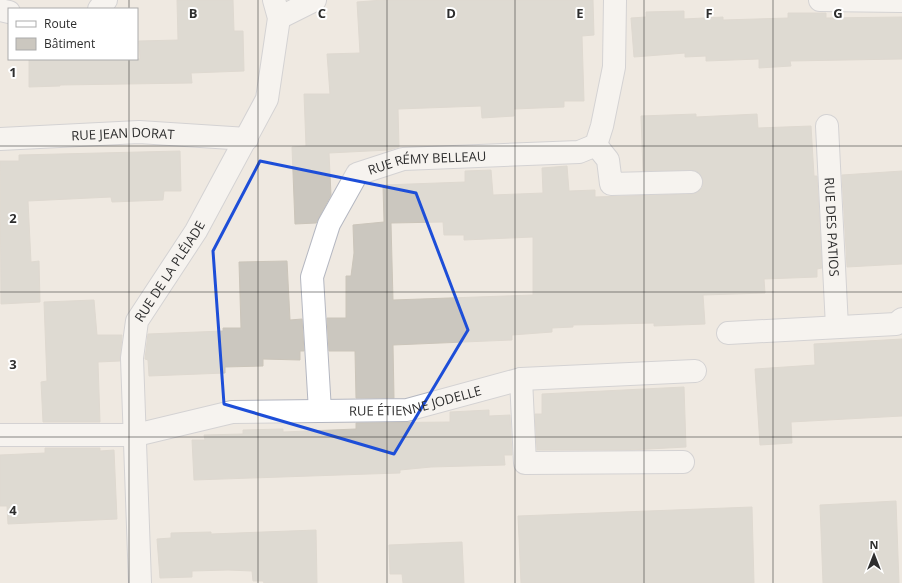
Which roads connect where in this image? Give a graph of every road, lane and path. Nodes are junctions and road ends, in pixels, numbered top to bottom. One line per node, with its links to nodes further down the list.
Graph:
1 (106, 0): 7 (street)
2 (315, 0): 8 (street)
3 (615, 0): 12 (street)
4 (820, 0): 5 (street)
5 (854, 0): 6 (street)
6 (902, 1)
7 (100, 8)
8 (277, 9): 11 (street, RUE DE LA PLÉIADE)
9 (827, 126): 15 (street, RUE DES PATIOS)
10 (0, 139): 11 (street, RUE JEAN DORAT)
11 (247, 139): 21 (street, RUE DE LA PLÉIADE)
12 (596, 145): 13 (street); 19 (street, RUE RÉMY BELLEAU)
13 (691, 182)
14 (902, 319): 15 (street)
15 (837, 327): 16 (street)
16 (728, 333)
17 (695, 371): 18 (street, RUE ÉTIENNE JODELLE)
18 (521, 379): 19 (street, RUE ÉTIENNE JODELLE); 22 (street)
19 (320, 411): 21 (street, RUE ÉTIENNE JODELLE)
20 (0, 435): 21 (street, RUE ÉTIENNE JODELLE)
21 (136, 435): 23 (street, RUE DE LA PLÉIADE)
22 (683, 462)
23 (140, 583)

